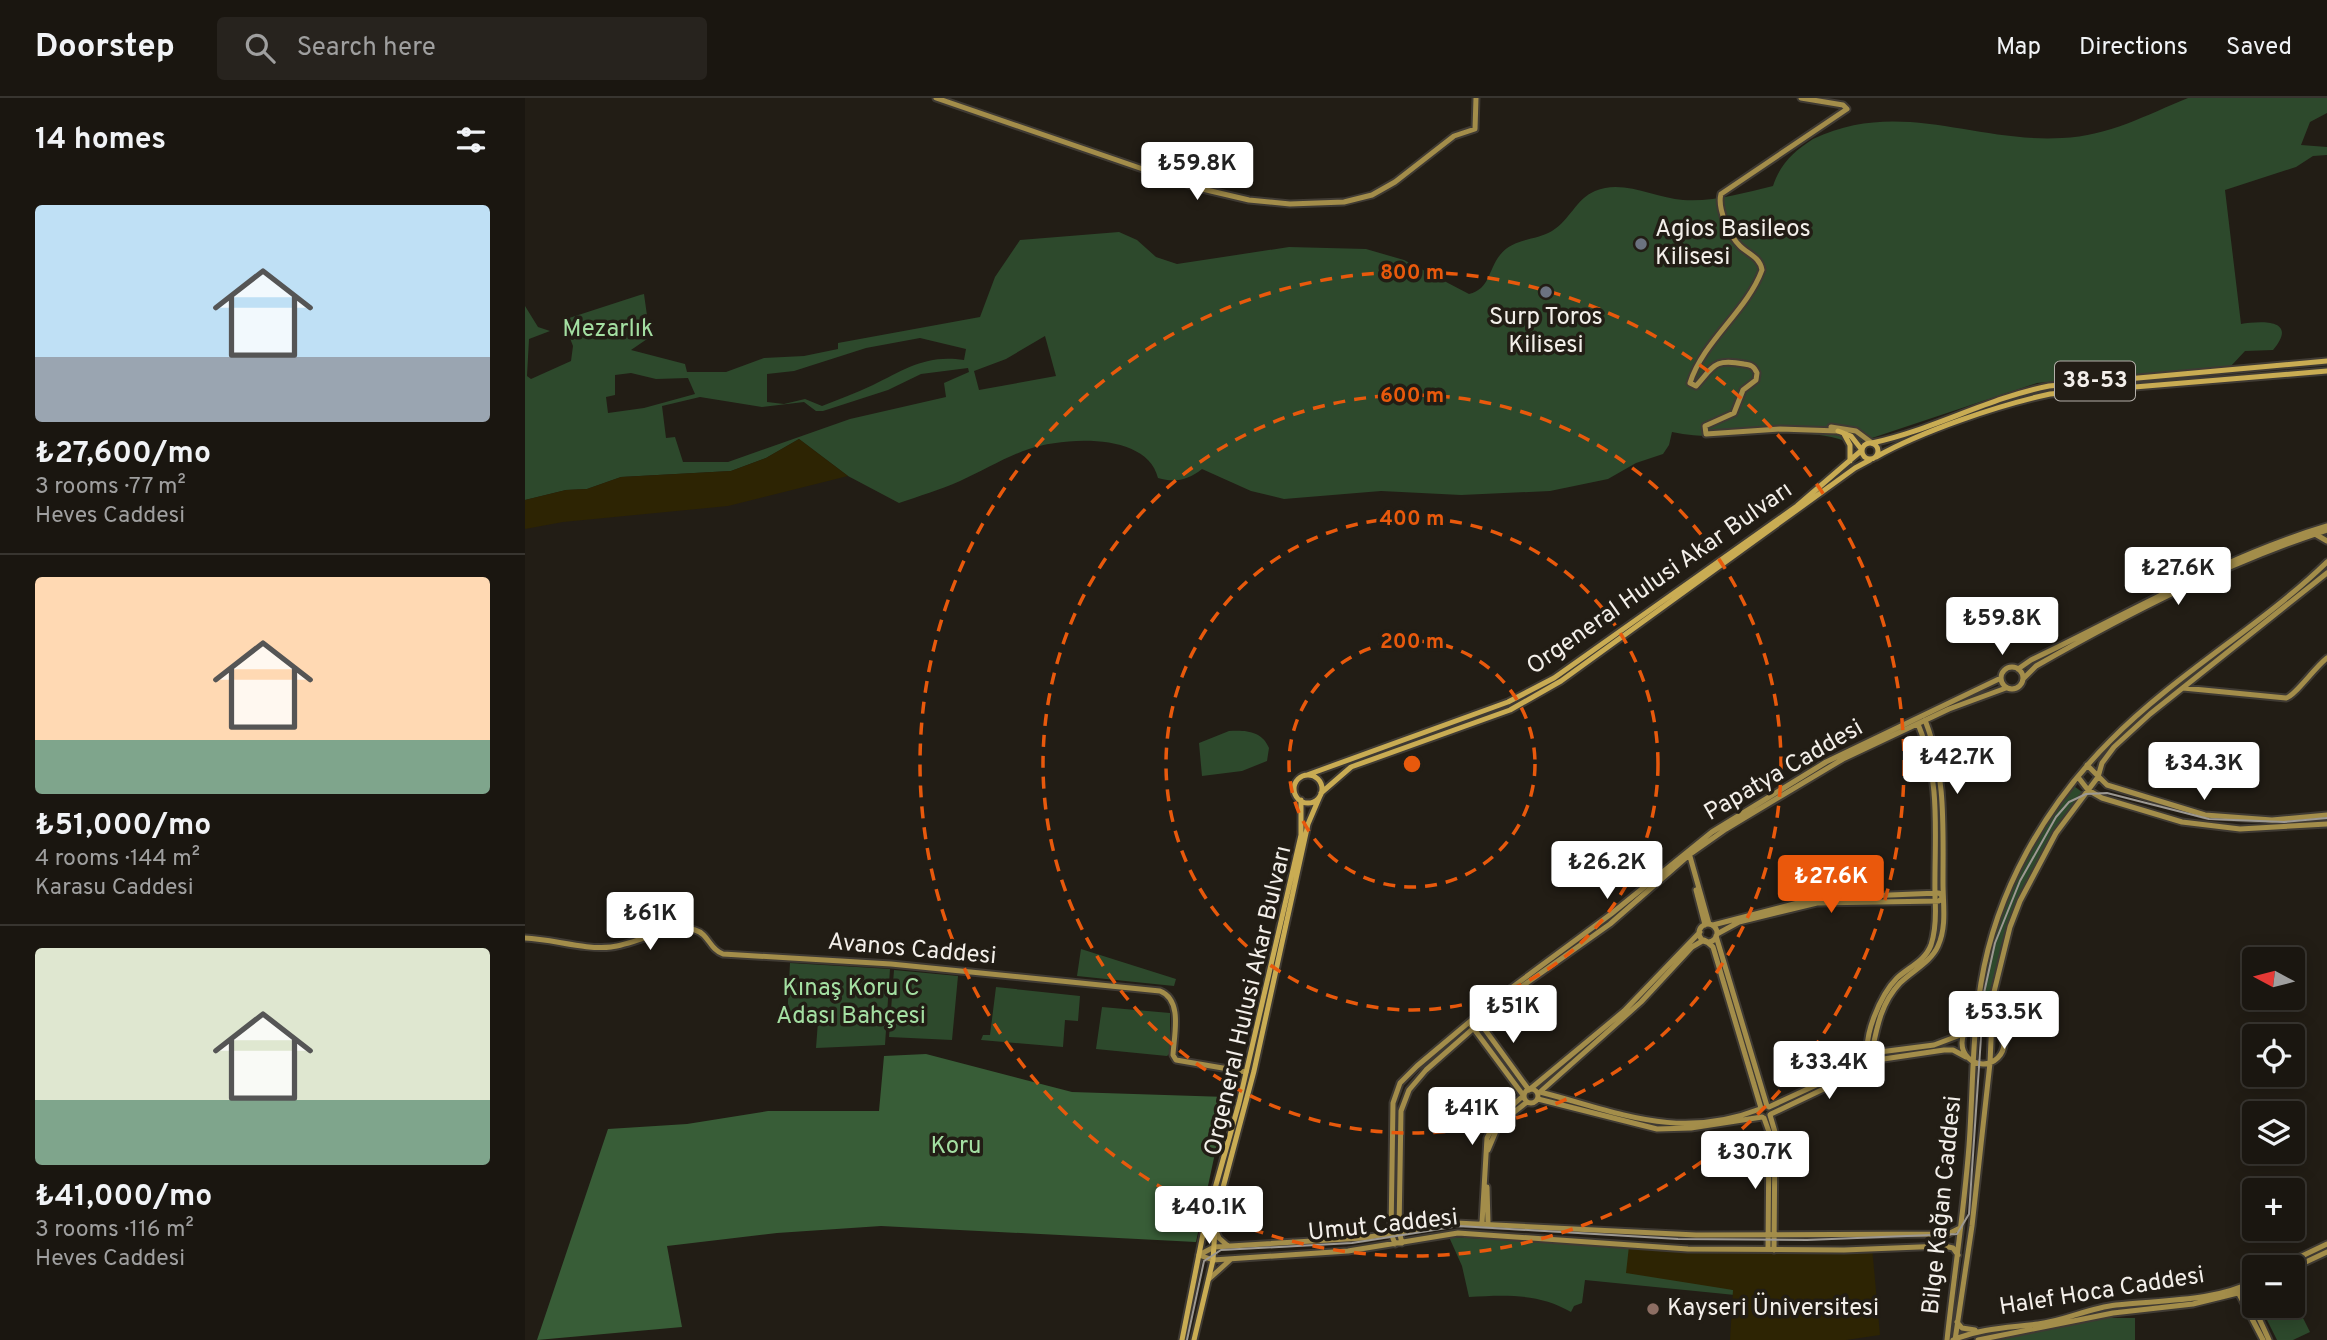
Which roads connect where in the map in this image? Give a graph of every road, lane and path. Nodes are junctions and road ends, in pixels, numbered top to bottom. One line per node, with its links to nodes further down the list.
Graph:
1 (936, 98): 2 (street)
2 (1476, 98)
3 (1801, 98): 6 (street)
4 (2327, 361): 8 (main road, 38-53)
5 (2327, 371): 10 (main road, Orgeneral Hulusi Akar Bulvarı)
6 (1817, 429): 7 (street); 8 (street)
7 (1838, 431): 9 (main road); 11 (main road)
8 (1872, 443): 9 (main road, Orgeneral Hulusi Akar Bulvarı); 10 (main road)
9 (1862, 450): 10 (main road); 11 (main road, Orgeneral Hulusi Akar Bulvarı)
10 (1873, 458): 35 (main road, Orgeneral Hulusi Akar Bulvarı)
11 (1849, 464): 31 (main road, Orgeneral Hulusi Akar Bulvarı)
12 (2327, 528): 13 (street); 16 (street)
13 (2315, 534): 14 (street); 16 (street)
14 (2327, 541)
15 (2327, 562): 25 (street)
16 (2223, 567): 18 (street)
17 (2327, 573): 25 (street)
18 (2180, 589): 22 (street); 24 (street)
19 (2327, 658): 20 (street)
20 (2319, 664): 21 (street); 25 (street)
21 (2327, 666)
22 (2018, 669): 23 (street); 24 (street)
23 (2001, 678): 26 (street); 29 (street, Papatya Caddesi)
24 (2023, 679): 26 (street)
25 (2181, 685): 30 (street, Bilge Kağan Caddesi); 33 (street, Bilge Kağan Caddesi)
26 (2006, 688): 27 (street, Papatya Caddesi)
27 (1925, 720): 28 (street, Papatya Caddesi); 41 (street)
28 (1918, 724): 29 (street, Papatya Caddesi); 40 (street)
29 (1858, 749): 39 (street, Papatya Caddesi)
30 (2087, 765): 32 (street, Bilge Kağan Caddesi); 33 (street)
31 (1307, 775): 35 (main road); 36 (main road)
32 (2078, 777): 34 (street); 48 (street, Bilge Kağan Caddesi)
33 (2098, 777): 34 (street, Bilge Kağan Caddesi); 37 (street)
34 (2088, 790): 38 (street); 49 (street, Bilge Kağan Caddesi)
35 (1320, 794): 36 (main road); 64 (main road, Orgeneral Hulusi Akar Bulvarı)
36 (1301, 800): 56 (main road, Orgeneral Hulusi Akar Bulvarı)
37 (2327, 815)
38 (2327, 824)
39 (1687, 854): 42 (street); 47 (street, Papatya Caddesi)
40 (1936, 897): 41 (street); 42 (street); 44 (street); 52 (street)
41 (1943, 897): 52 (street)
42 (1709, 925): 43 (street); 44 (street)
43 (1700, 932): 46 (street); 57 (street)
44 (1716, 935): 46 (street); 62 (street)
45 (525, 938): 56 (street, Avanos Caddesi)
46 (1705, 941): 58 (street); 62 (street)
47 (1478, 1019): 50 (street, Papatya Caddesi); 57 (street)
48 (1976, 1022): 49 (street); 51 (street); 54 (street, Bilge Kağan Caddesi)
49 (1992, 1023): 55 (street, Bilge Kağan Caddesi); 55 (street)
50 (1471, 1025): 59 (street); 66 (street, Papatya Caddesi); 67 (street, Papatya Caddesi)
51 (1963, 1034): 52 (street); 53 (street)
52 (1870, 1056): 53 (street); 62 (street)
53 (1966, 1057): 54 (street)
54 (1974, 1062): 55 (street); 65 (street, Bilge Kağan Caddesi)
55 (1990, 1063): 86 (street, Bilge Kağan Caddesi)
56 (1246, 1072): 75 (main road, Orgeneral Hulusi Akar Bulvarı)
57 (1529, 1090): 58 (street); 59 (street)
58 (1540, 1092): 60 (street); 62 (street)
59 (1523, 1095): 61 (street); 63 (street)
60 (1538, 1099): 61 (street); 62 (street)
61 (1527, 1102): 63 (street)
62 (1765, 1112): 68 (street)
63 (1485, 1223): 66 (street, Umut Caddesi); 68 (street, Umut Caddesi)
64 (1215, 1226): 71 (main road, Orgeneral Hulusi Akar Bulvarı); 72 (street)
65 (1960, 1227): 68 (street, Umut Caddesi); 76 (street, Bilge Kağan Caddesi)
66 (1399, 1231): 67 (street, Umut Caddesi); 69 (street, Papatya Caddesi)
67 (1391, 1233): 69 (street, Papatya Caddesi); 72 (street, Umut Caddesi)
68 (1771, 1237): 73 (street)
69 (1399, 1243): 73 (street, Umut Caddesi); 78 (street, Umut Caddesi)
70 (2327, 1244): 77 (street)
71 (1214, 1247): 72 (street, Umut Caddesi); 75 (street, Umut Caddesi); 79 (main road, Orgeneral Hulusi Akar Bulvarı)
72 (1230, 1247)
73 (1771, 1250): 76 (street, Umut Caddesi)
74 (2327, 1252): 80 (street)
75 (1199, 1255): 79 (street); 88 (main road, Orgeneral Hulusi Akar Bulvarı)
76 (1958, 1255): 90 (street, Bilge Kağan Caddesi)
77 (2304, 1255)
78 (1233, 1258): 79 (street, Umut Caddesi); 81 (street)
79 (1213, 1261): 81 (main road, Orgeneral Hulusi Akar Bulvarı)
80 (2305, 1262)
81 (1205, 1284): 89 (main road, Orgeneral Hulusi Akar Bulvarı)
82 (2242, 1286): 87 (street, Halef Hoca Caddesi)
83 (2239, 1294): 84 (street, Halef Hoca Caddesi); 92 (street, Halef Hoca Caddesi); 93 (street)
84 (2242, 1294)
85 (2259, 1318): 94 (street)
86 (1957, 1322): 87 (street); 91 (street, Bilge Kağan Caddesi)
87 (1978, 1330): 91 (street, Halef Hoca Caddesi)
88 (1182, 1340)
89 (1194, 1340)
90 (1947, 1340)
91 (1954, 1340)
92 (1978, 1340)
93 (2263, 1340)
94 (2269, 1340)

